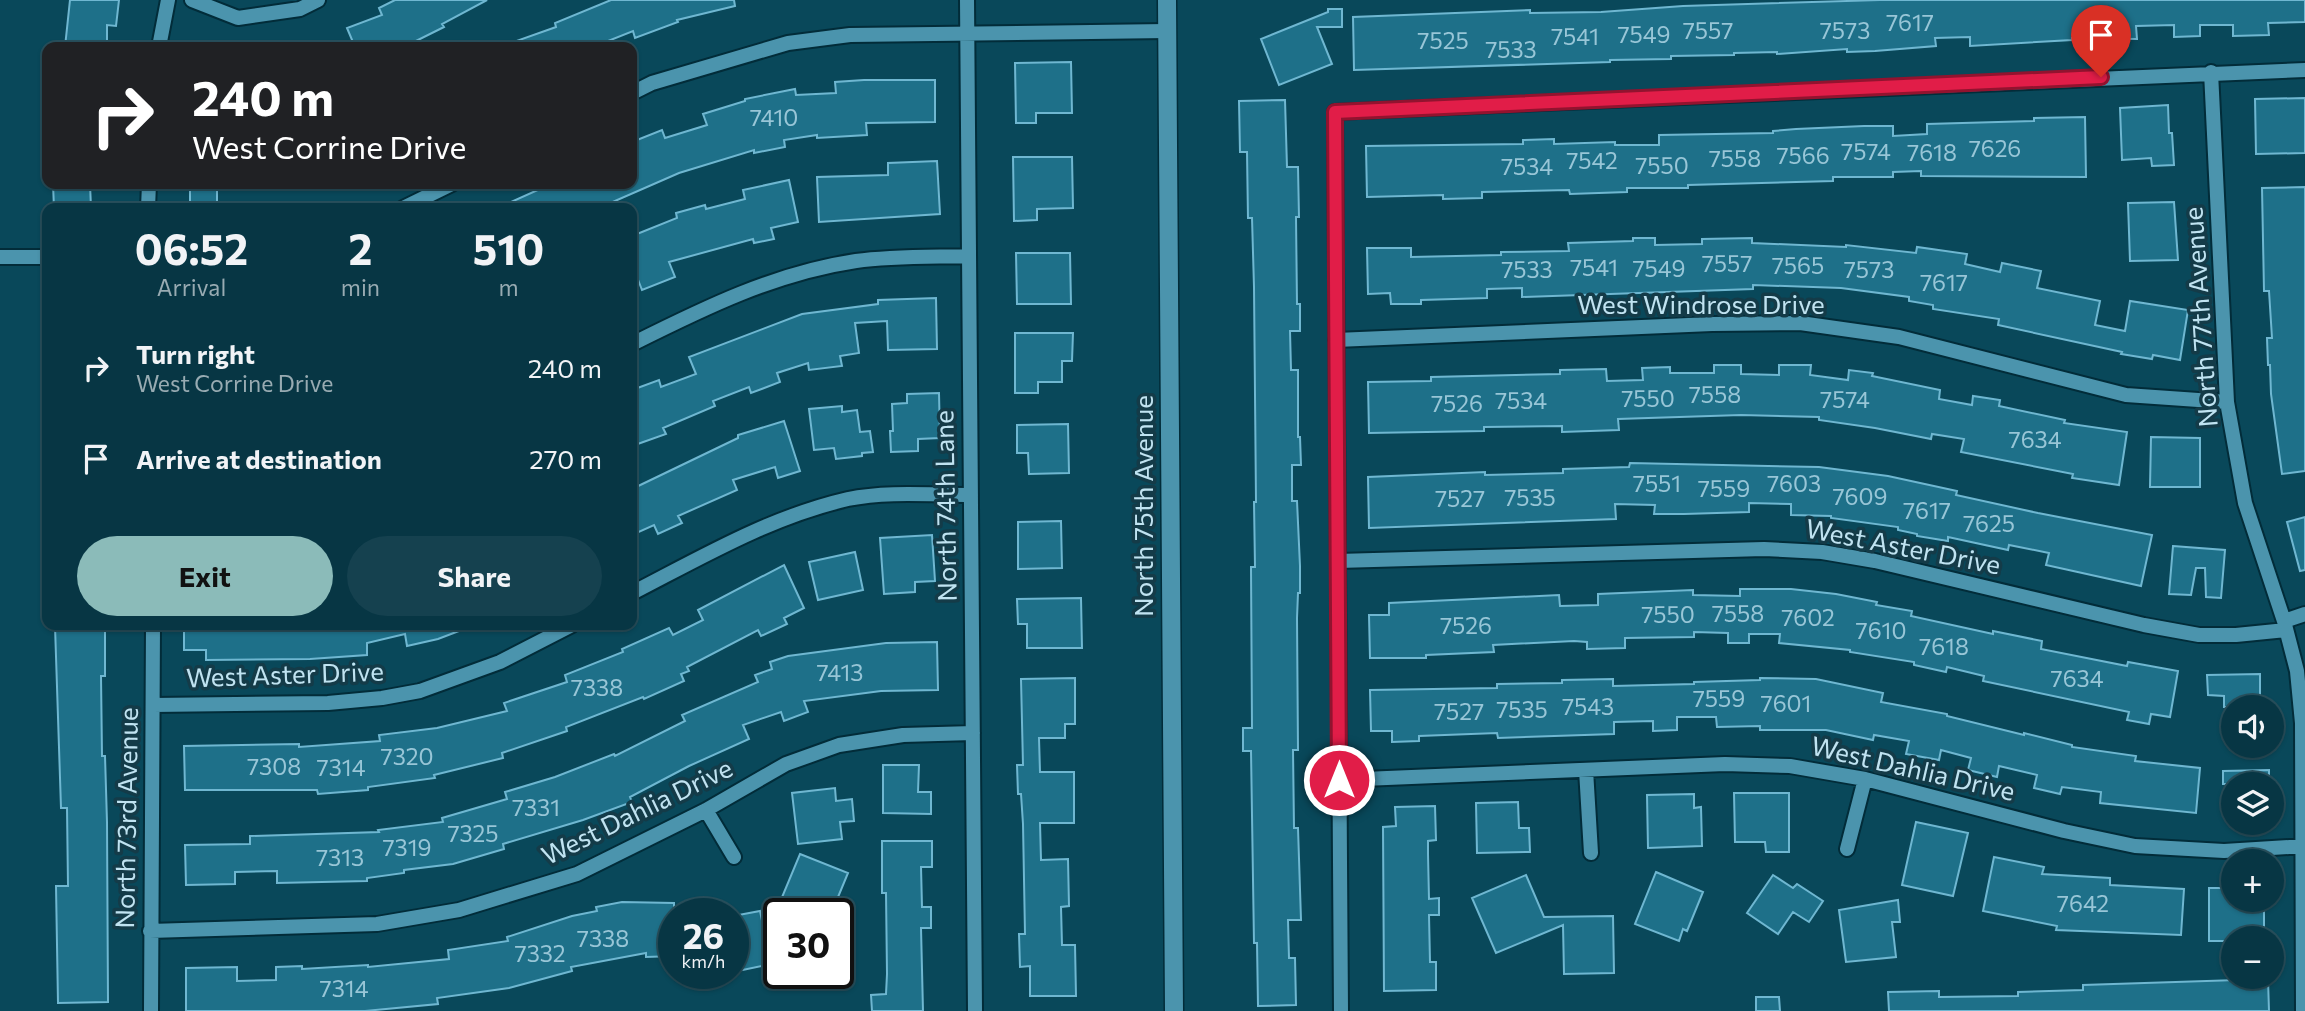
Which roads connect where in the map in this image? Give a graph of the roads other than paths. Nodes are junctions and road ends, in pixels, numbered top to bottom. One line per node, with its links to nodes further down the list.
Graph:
1 (168, 0): 8 (street)
2 (192, 0): 3 (street)
3 (318, 0)
4 (967, 0): 7 (street, North 74th Lane)
5 (1167, 0): 6 (main road, North 75th Avenue)
6 (1167, 31): 7 (street); 40 (main road, North 75th Avenue)
7 (967, 33): 11 (street); 14 (street, North 74th Lane)
8 (160, 42)
9 (2305, 70): 10 (street)
10 (2211, 72): 17 (street); 19 (street, North 77th Avenue)
11 (637, 90)
12 (442, 189): 13 (street)
13 (413, 203)
14 (968, 256): 18 (street); 20 (street, North 74th Lane)
15 (0, 257): 16 (street)
16 (42, 257)
17 (1336, 340): 19 (street, West Windrose Drive); 21 (street)
18 (637, 341)
19 (2227, 402): 24 (street, North 77th Avenue)
20 (971, 495): 22 (street); 28 (street, North 74th Lane)
21 (1338, 561): 24 (street, West Aster Drive); 31 (street)
22 (637, 590)
23 (2305, 614): 24 (street, West Aster Drive)
24 (2285, 625): 33 (street, North 77th Avenue)
25 (153, 630): 27 (street, North 73rd Avenue)
26 (562, 630): 27 (street, West Aster Drive)
27 (153, 705): 37 (street, North 73rd Avenue)
28 (973, 733): 32 (street, West Dahlia Drive); 39 (street, North 74th Lane)
29 (1586, 770): 30 (street, West Dahlia Drive); 31 (street, West Dahlia Drive); 35 (street)
30 (1865, 779): 33 (street, West Dahlia Drive); 34 (street)
31 (1339, 780): 41 (street)
32 (706, 810): 36 (street); 37 (street, West Dahlia Drive)
33 (2304, 846): 42 (street, North 77th Avenue)
34 (1847, 849)
35 (1591, 853)
36 (734, 857)
37 (150, 931): 38 (street, North 73rd Avenue)
38 (151, 1011)
39 (975, 1011)
40 (1174, 1011)
41 (1341, 1011)
42 (2303, 1011)

